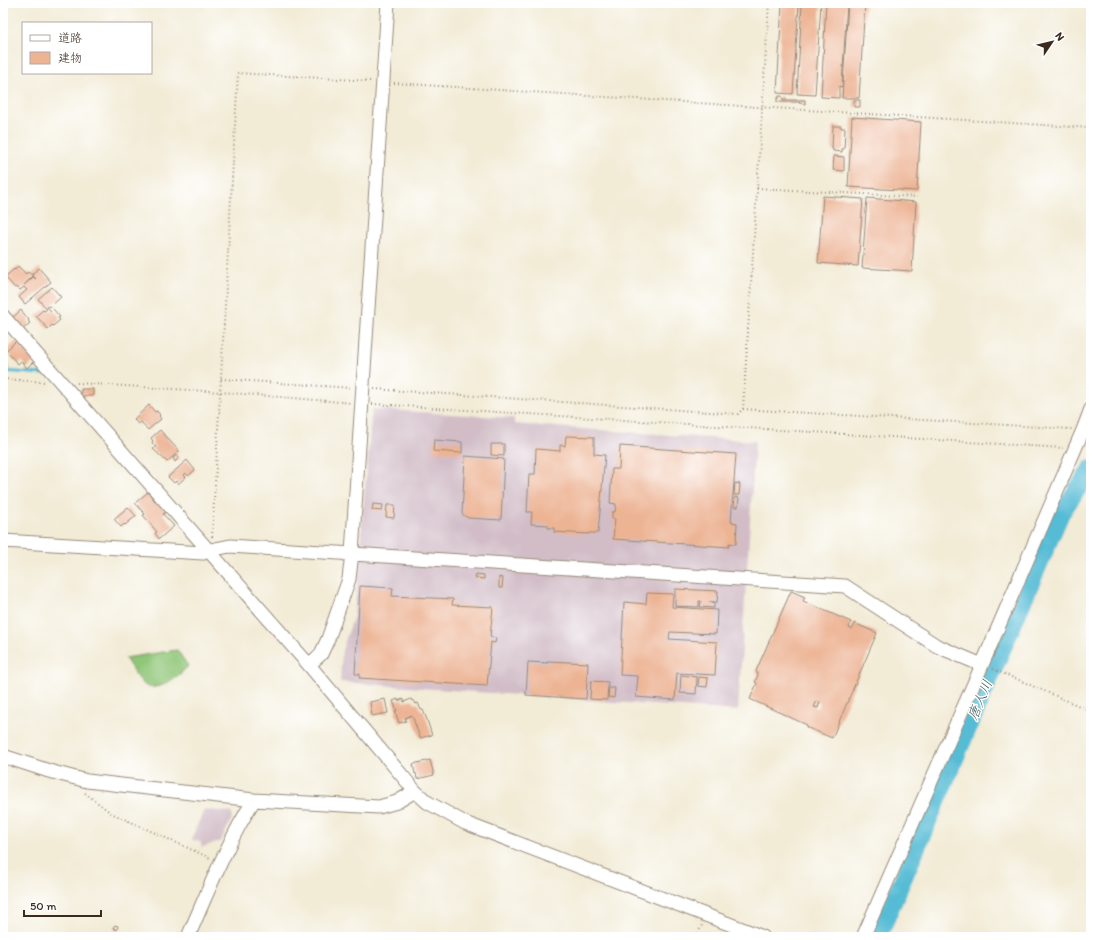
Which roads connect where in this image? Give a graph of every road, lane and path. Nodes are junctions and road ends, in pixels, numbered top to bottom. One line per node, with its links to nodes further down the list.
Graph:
1 (388, 3): 3 (street)
2 (769, 3): 4 (path)
3 (383, 82): 4 (path); 10 (path); 12 (street)
4 (763, 108): 5 (path); 6 (path)
5 (1091, 128)
6 (758, 188): 7 (path); 15 (path)
7 (917, 197)
8 (3, 316): 11 (street)
9 (3, 379): 11 (path)
10 (221, 379): 12 (path); 13 (path)
11 (62, 382): 13 (path); 20 (street)
12 (362, 388): 14 (street); 15 (path)
13 (220, 392): 14 (path); 20 (path)
14 (361, 404): 18 (path); 21 (street)
15 (743, 408): 17 (path)
16 (1091, 410): 17 (street)
17 (1083, 430): 18 (street)
18 (1076, 448): 23 (street)
19 (3, 540): 20 (street)
20 (210, 550): 21 (street); 22 (street)
21 (352, 553): 22 (street); 23 (street)
22 (309, 665): 28 (street)
23 (982, 665): 33 (street)
24 (998, 671): 25 (path)
25 (1091, 711)
26 (3, 756): 29 (street)
27 (79, 788): 30 (path)
28 (415, 791): 29 (street); 32 (street)
29 (254, 800): 30 (street)
30 (221, 862): 31 (street)
31 (188, 937)
32 (763, 937)
33 (863, 937)

